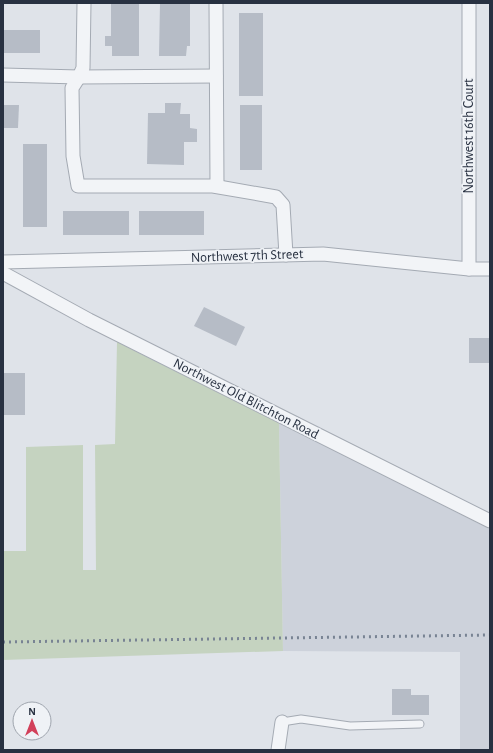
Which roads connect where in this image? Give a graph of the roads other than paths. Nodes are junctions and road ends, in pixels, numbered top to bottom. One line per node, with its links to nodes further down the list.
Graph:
1 (84, 3): 6 (street)
2 (216, 3): 5 (street)
3 (469, 3): 10 (street, Northwest 16th Court)
4 (3, 75): 6 (street)
5 (216, 76): 6 (street); 7 (street)
6 (79, 77): 7 (street)
7 (217, 186): 8 (street)
8 (286, 255): 9 (street, Northwest 7th Street); 10 (street, Northwest 7th Street)
9 (3, 262)
10 (469, 269): 11 (street, Northwest 7th Street)
11 (490, 269)
12 (3, 273): 13 (street, Northwest Old Blitchton Road)
13 (490, 521)
14 (282, 722): 15 (lane); 16 (street)
15 (420, 724)
16 (278, 750)

